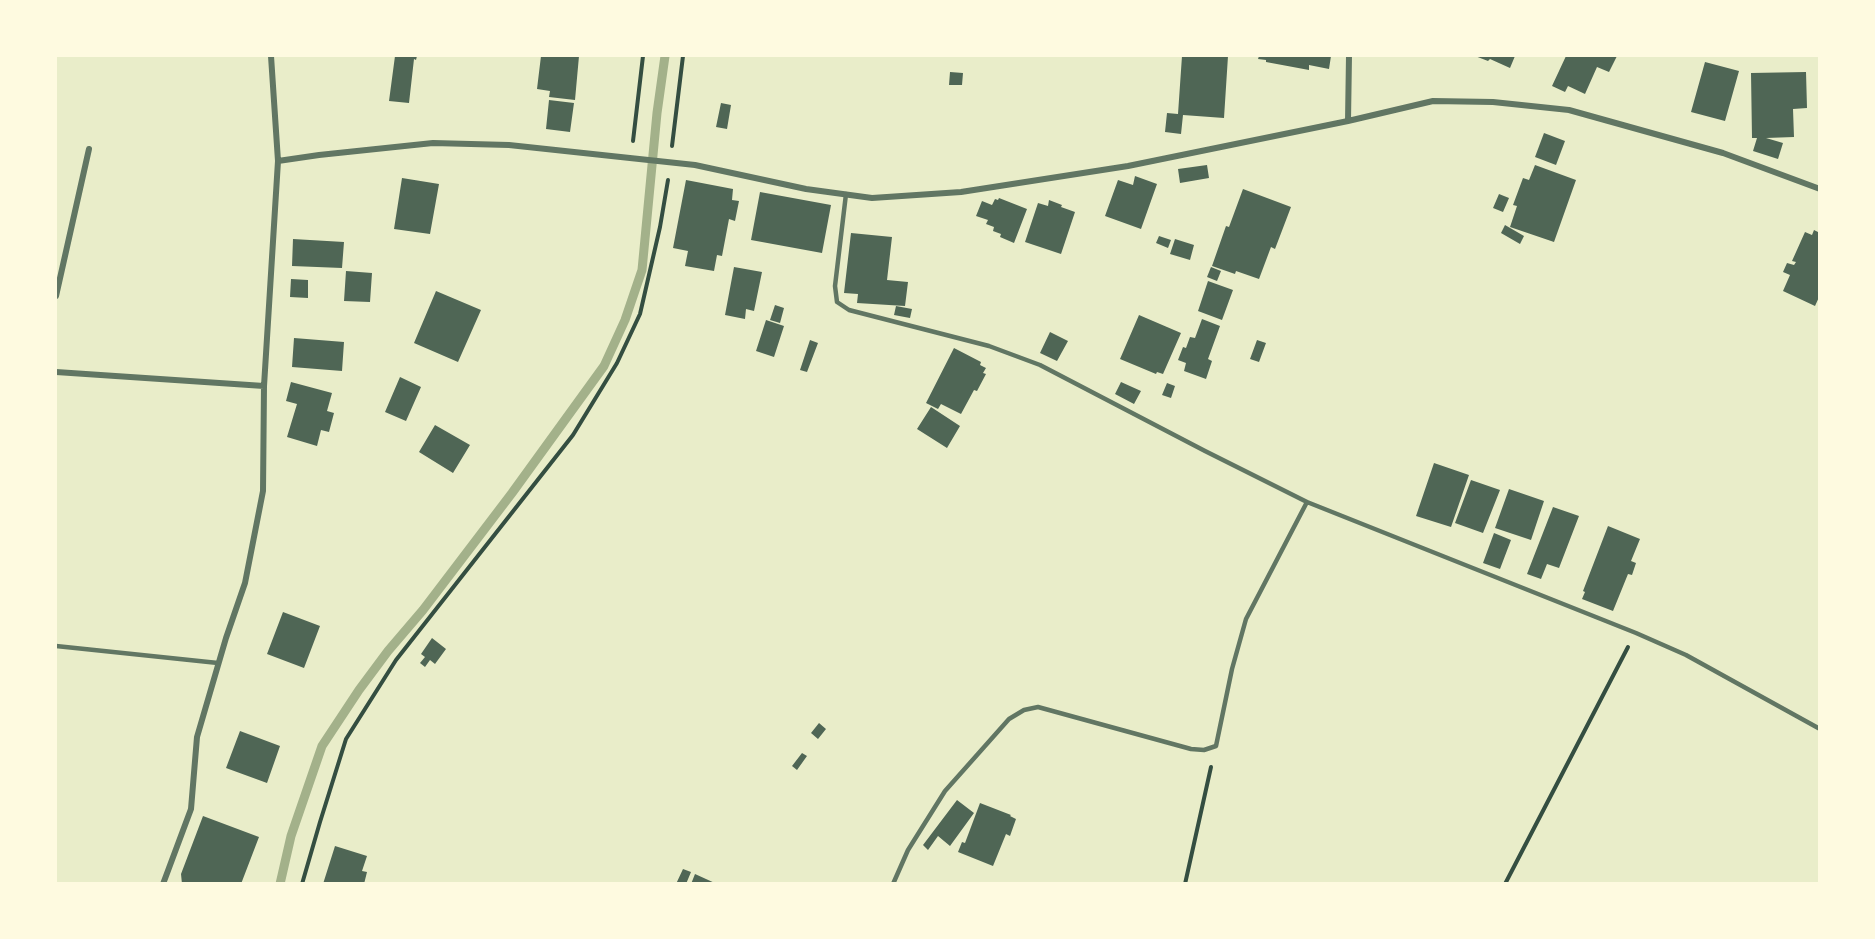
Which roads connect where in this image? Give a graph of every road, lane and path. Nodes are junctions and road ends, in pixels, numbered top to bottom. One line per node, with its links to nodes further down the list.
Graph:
1 (271, 56): 8 (street)
2 (644, 56): 6 (path)
3 (683, 56): 9 (path)
4 (1349, 56): 5 (street)
5 (1348, 121): 10 (street); 11 (street)
6 (633, 141)
7 (89, 149): 12 (street)
8 (278, 161): 9 (street); 14 (street)
9 (669, 162): 11 (street); 22 (path)
10 (1820, 189)
11 (846, 194): 15 (lane)
12 (56, 296)
13 (56, 372): 14 (street)
14 (264, 386): 18 (street)
15 (1307, 502): 16 (lane); 20 (lane)
16 (1636, 633): 19 (lane); 25 (path)
17 (56, 646): 18 (lane)
18 (218, 663): 21 (street)
19 (1820, 729)
20 (1216, 746): 23 (lane); 24 (path)
21 (164, 884)
22 (302, 884)
23 (893, 884)
24 (1185, 884)
25 (1505, 884)

